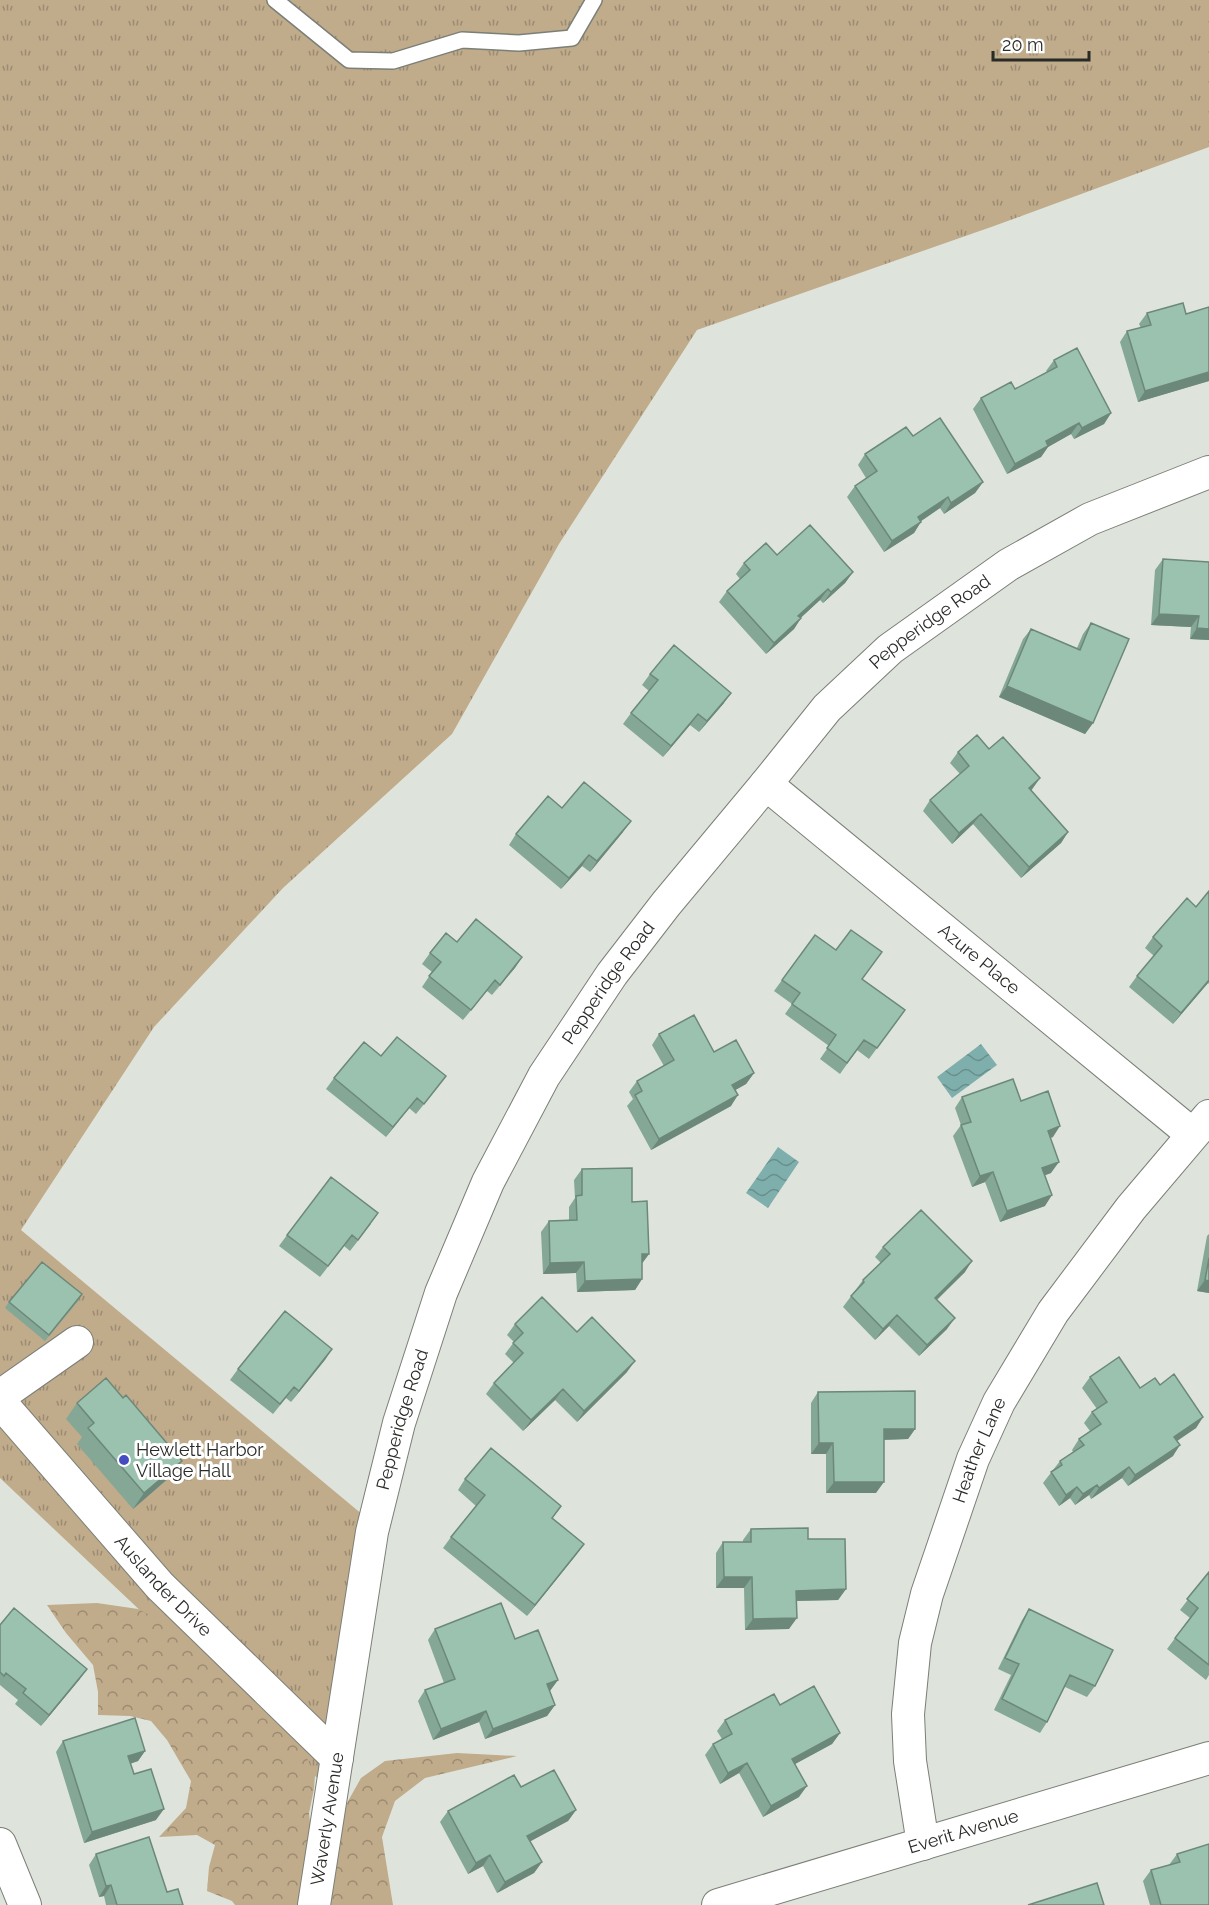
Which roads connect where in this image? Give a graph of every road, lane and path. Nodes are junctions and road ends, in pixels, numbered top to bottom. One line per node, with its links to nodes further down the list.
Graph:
1 (275, 0): 2 (lane)
2 (594, 0)
3 (1209, 472): 4 (street, Pepperidge Road)
4 (766, 784): 5 (street, Azure Place); 9 (street, Pepperidge Road)
5 (1201, 1125): 12 (street, Heather Lane)
6 (77, 1342): 7 (street)
7 (0, 1396)
8 (0, 1402): 9 (street, Auslander Drive)
9 (339, 1746): 14 (street, Waverly Avenue)
10 (1209, 1758): 12 (street, Everit Avenue)
11 (0, 1844): 13 (street)
12 (922, 1844): 15 (street, Everit Avenue)
13 (25, 1905)
14 (314, 1905)
15 (718, 1905)

